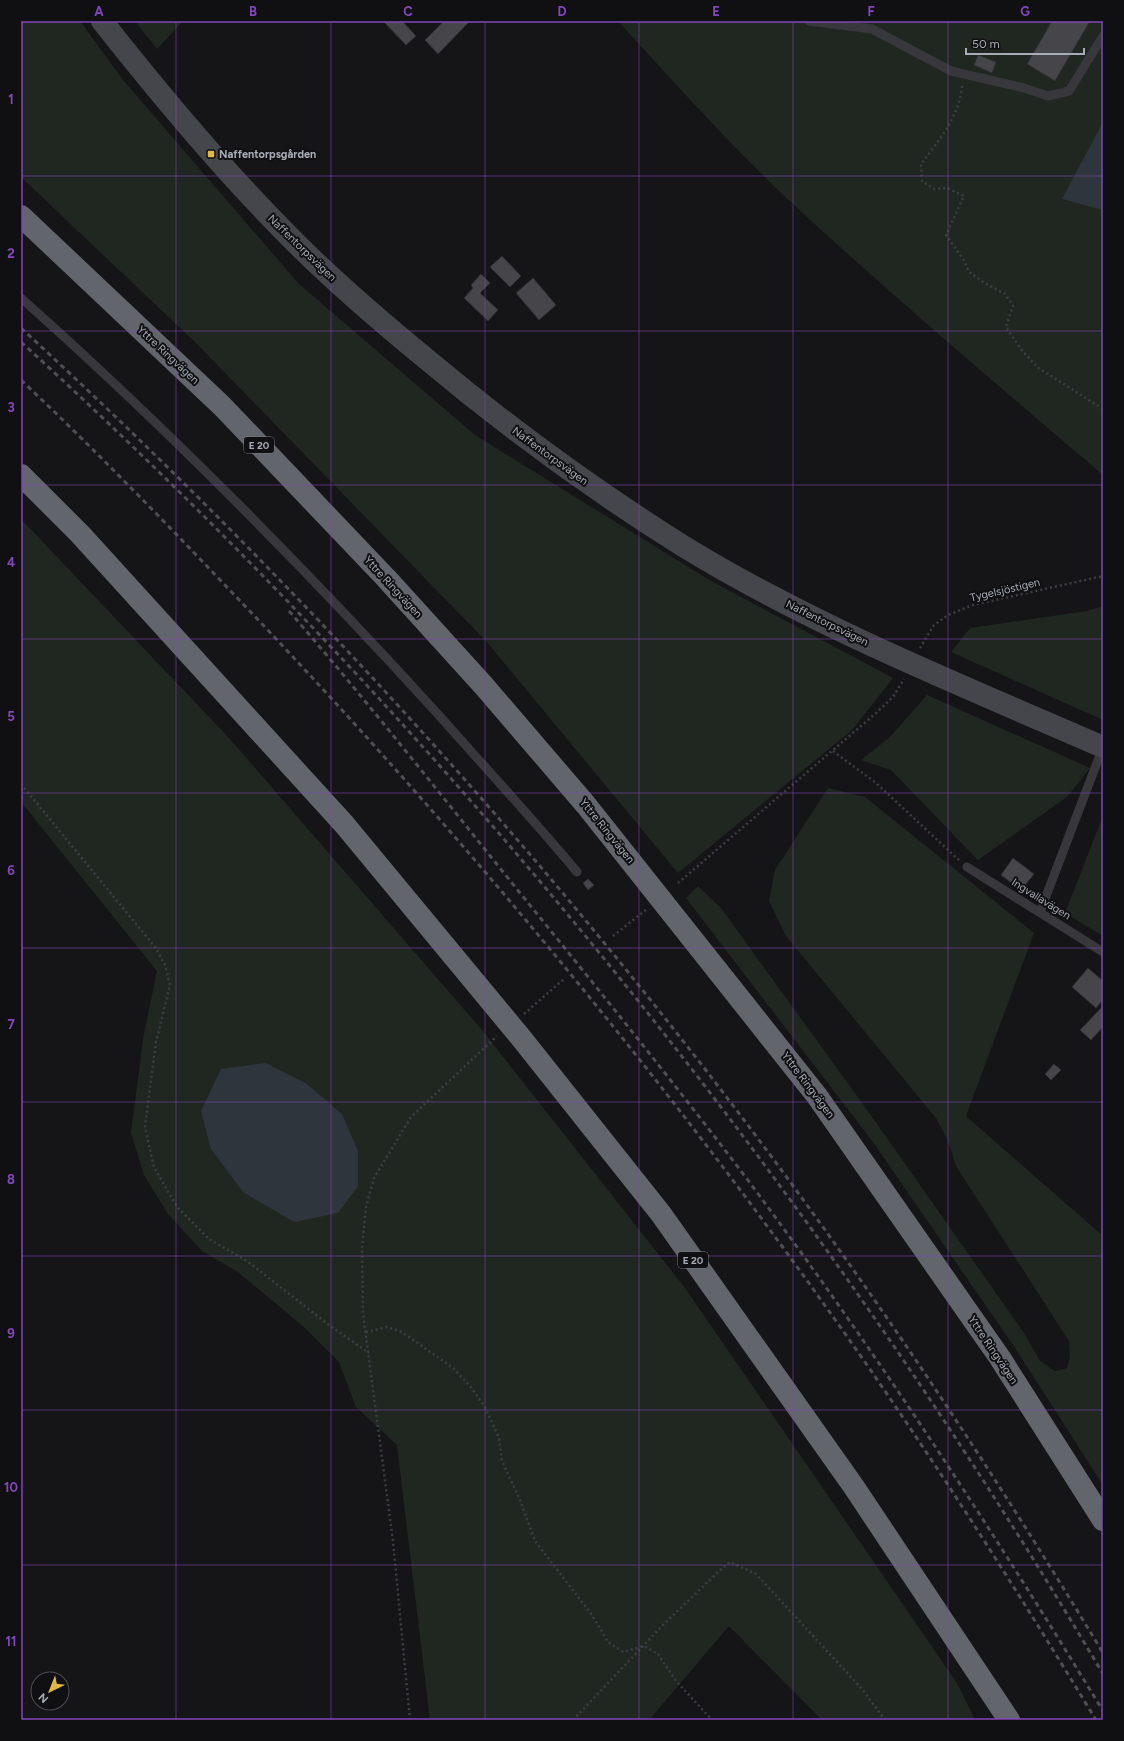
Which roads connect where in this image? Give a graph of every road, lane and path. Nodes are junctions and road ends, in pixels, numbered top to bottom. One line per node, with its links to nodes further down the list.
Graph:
1 (102, 21): 12 (street, Naffentorpsvägen)
2 (809, 21): 4 (lane)
3 (1103, 36): 4 (lane)
4 (963, 74): 7 (path)
5 (21, 216): 28 (highway, Yttre Ringvägen / E 20)
6 (21, 298): 17 (lane)
7 (1103, 409)
8 (21, 475): 10 (highway, E 20)
9 (21, 481): 10 (highway)
10 (80, 534): 34 (highway, E 20)
11 (1103, 576): 12 (path, Tygelsjöstigen)
12 (913, 665): 13 (street, Naffentorpsvägen); 14 (path, Tygelsjöstigen)
13 (1103, 747): 20 (lane)
14 (833, 751): 16 (path); 18 (path, Tygelsjöstigen)
15 (21, 784): 27 (path)
16 (967, 867): 20 (lane, Ingvallavägen)
17 (577, 872)
18 (678, 883)
19 (653, 904): 21 (path)
20 (1040, 912): 22 (lane, Ingvallavägen)
21 (613, 936)
22 (1103, 952)
23 (565, 978): 24 (path)
24 (522, 1016)
25 (499, 1035): 26 (path)
26 (366, 1332): 27 (path); 29 (path)
27 (369, 1354): 30 (path)
28 (1103, 1520)
29 (644, 1646): 31 (path); 32 (path); 33 (path)
30 (410, 1720)
31 (573, 1720)
32 (712, 1720)
33 (885, 1720)
34 (1009, 1720)

